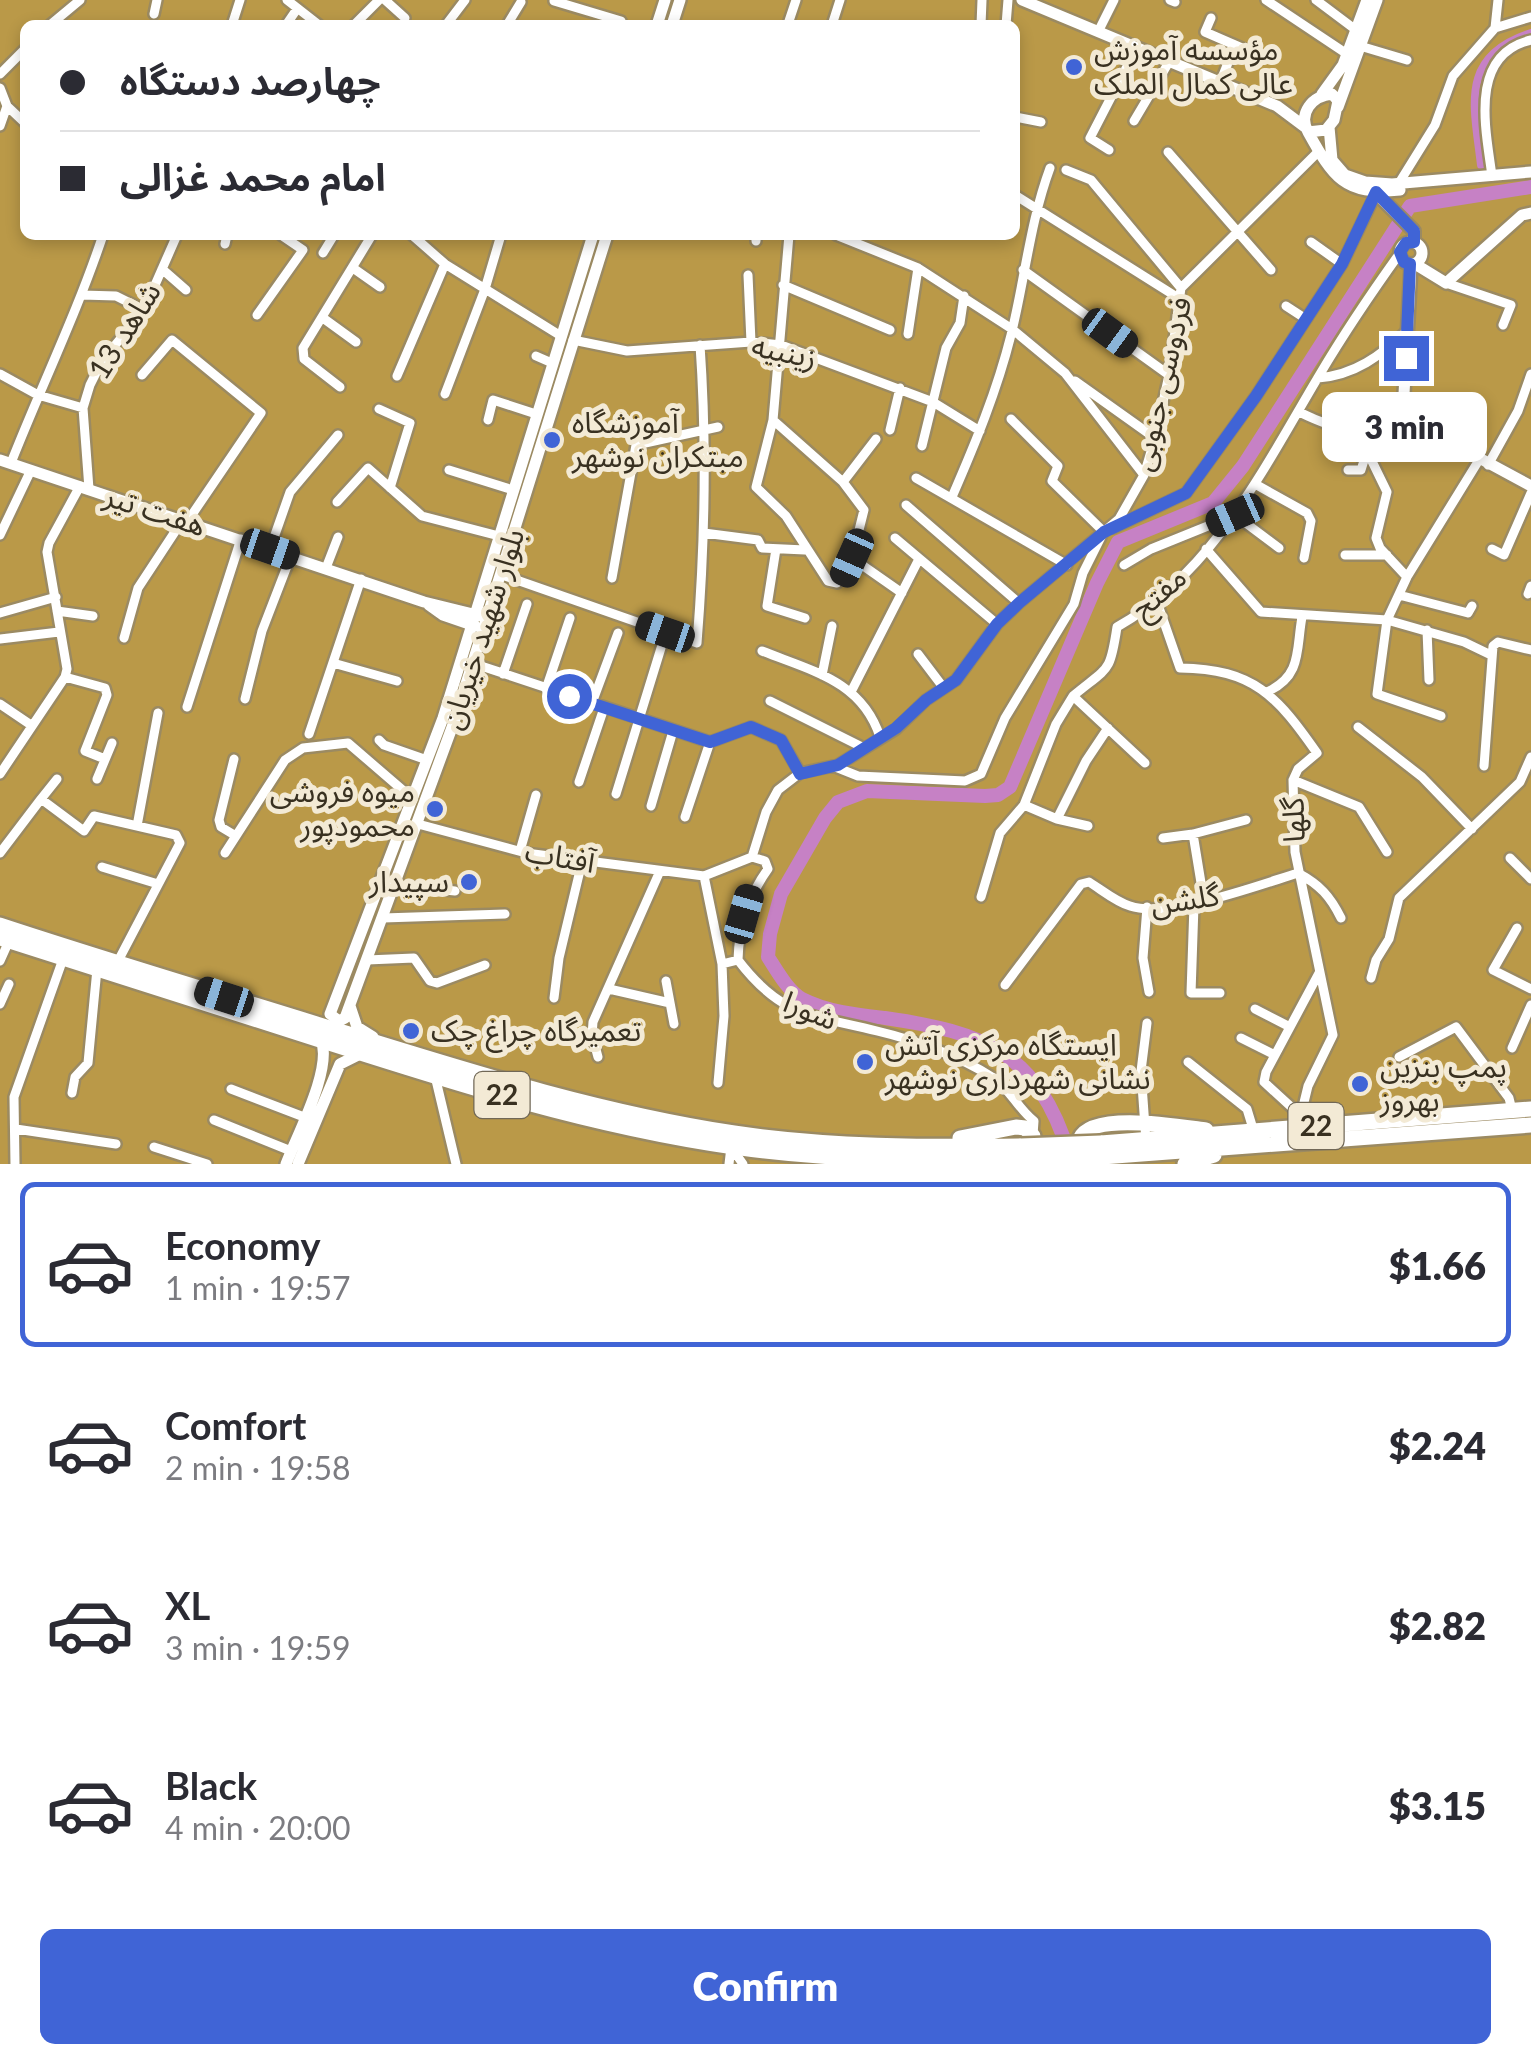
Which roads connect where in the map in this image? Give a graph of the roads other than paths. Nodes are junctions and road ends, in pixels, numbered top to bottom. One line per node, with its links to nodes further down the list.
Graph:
1 (80, 0): 20 (street)
2 (157, 0): 16 (street)
3 (287, 0): 15 (street)
4 (382, 0): 18 (street); 23 (street)
5 (465, 0): 24 (street)
6 (1022, 0): 28 (street)
7 (1114, 0): 28 (street)
8 (1266, 0): 33 (street)
9 (1316, 0): 27 (street)
10 (1367, 0): 27 (street)
11 (1377, 0): 31 (street)
12 (1498, 0): 26 (street)
13 (554, 2): 14 (street)
14 (580, 5): 25 (street)
15 (297, 9): 21 (street); 22 (street)
16 (154, 14)
17 (1531, 17): 26 (street)
18 (405, 18)
19 (1211, 18): 30 (street)
20 (58, 20)
21 (289, 20)
22 (312, 20)
23 (360, 20)
24 (450, 20)
25 (618, 20)
26 (1495, 28): 59 (street)
27 (1356, 30): 33 (street)
28 (1098, 32): 32 (street)
29 (1531, 40): 58 (street)
30 (1235, 45): 35 (street); 39 (street)
31 (1360, 46): 36 (street); 44 (street)
32 (1137, 47): 37 (street); 52 (street)
33 (1347, 54): 41 (street)
34 (20, 55): 38 (street)
35 (1258, 55)
36 (1408, 60)
37 (1169, 62): 39 (street); 47 (street)
38 (0, 74)
39 (1220, 82): 43 (street)
40 (0, 88): 42 (street)
41 (1318, 97): 43 (street); 44 (street); 51 (street)
42 (7, 106): 46 (street); 49 (street)
43 (1277, 106): 51 (street)
44 (1338, 107): 50 (street)
45 (1020, 117): 48 (street)
46 (20, 118)
47 (1134, 121)
48 (1041, 122)
49 (0, 126)
50 (1329, 127): 51 (street); 59 (street)
51 (1306, 130): 54 (street)
52 (1109, 150)
53 (1168, 152): 64 (street)
54 (1319, 152): 60 (street); 64 (street, فردوسی جنوبی)
55 (1050, 168): 62 (street)
56 (1066, 170): 92 (street)
57 (1531, 172): 58 (street)
58 (1492, 176): 59 (street); 60 (street)
59 (1399, 183)
60 (1376, 192): 65 (street); 81 (street)
61 (1020, 198): 62 (street)
62 (1035, 208): 86 (street); 97 (street)
63 (1531, 214): 89 (street)
64 (1238, 232): 87 (street); 92 (street, فردوسی جنوبی)
65 (1414, 237): 78 (street); 82 (street)
66 (101, 240): 95 (street)
67 (175, 240): 85 (street, شاهد 13)
68 (289, 240): 100 (street)
69 (331, 240): 79 (street)
70 (369, 240): 83 (street)
71 (418, 240): 80 (street)
72 (500, 240): 93 (street)
73 (592, 240): 108 (street, بلوار شهید خیریان)
74 (605, 240): 108 (street, بلوار شهید خیریان)
75 (788, 240): 90 (street)
76 (848, 240): 84 (street)
77 (1311, 242): 81 (street)
78 (1400, 252): 82 (street); 121 (street, مفتح)
79 (323, 253)
80 (445, 264): 93 (street); 120 (street)
81 (1342, 264): 102 (street)
82 (1413, 264): 89 (street); 106 (street)
83 (354, 268): 91 (street); 101 (street)
84 (918, 268): 96 (street); 107 (street)
85 (162, 269): 94 (street); 99 (street, شاهد 13)
86 (1024, 270): 105 (street); 118 (street)
87 (1271, 270)
88 (748, 275): 110 (street)
89 (1446, 283): 103 (street)
90 (783, 285): 104 (street); 112 (street)
91 (380, 286)
92 (1181, 288): 97 (street, فردوسی جنوبی)
93 (486, 289): 108 (street); 124 (street)
94 (186, 290)
95 (82, 295): 99 (street); 125 (street)
96 (964, 296): 105 (street); 126 (street)
97 (1180, 300): 118 (street, فردوسی جنوبی)
98 (1286, 306): 102 (street)
99 (144, 310): 127 (street, شاهد 13)
100 (257, 315)
101 (323, 318): 109 (street); 122 (street)
102 (1306, 319): 164 (street)
103 (1503, 324)
104 (890, 330)
105 (1012, 330): 115 (street); 138 (street)
106 (1408, 331): 121 (street); 134 (street)
107 (908, 334)
108 (567, 338): 111 (street, زینبیه); 114 (street, بلوار شهید خیریان); 186 (street, بلوار شهید خیریان)
109 (356, 342)
110 (750, 342): 111 (street, زینبیه); 112 (street, زینبیه)
111 (700, 344): 136 (street)
112 (781, 345): 123 (street, زینبیه); 132 (street)
113 (536, 356): 114 (street)
114 (552, 364): 130 (street, بلوار شهید خیریان)
115 (1065, 373): 141 (street); 151 (street)
116 (0, 374): 125 (street)
117 (1531, 374): 146 (street)
118 (1169, 375): 141 (street, فردوسی جنوبی)
119 (142, 376): 163 (street)
120 (397, 376)
121 (1318, 378): 129 (street, مفتح)
122 (340, 387)
123 (900, 388): 126 (street, زینبیه); 137 (street)
124 (446, 394)
125 (38, 395): 127 (street); 145 (street)
126 (933, 402): 138 (street, زینبیه); 143 (street)
127 (83, 408): 155 (street, شاهد 13)
128 (379, 409): 156 (street)
129 (1299, 412): 139 (street); 154 (street, مفتح)
130 (536, 414): 131 (street); 157 (street, بلوار شهید خیریان)
131 (488, 420)
132 (773, 420): 153 (street); 175 (street)
133 (1010, 420): 164 (street)
134 (1414, 426): 139 (street); 146 (street)
135 (718, 427): 136 (street)
136 (706, 428): 165 (street); 188 (street)
137 (890, 430)
138 (980, 431): 159 (street)
139 (1366, 434): 144 (street)
140 (338, 435): 172 (street)
141 (1155, 438): 151 (street, فردوسی جنوبی)
142 (876, 439): 153 (street)
143 (922, 446)
144 (1367, 451): 149 (street); 178 (street)
145 (6, 462): 147 (street, هفت تیر); 150 (street)
146 (1484, 462): 158 (street); 187 (street)
147 (31, 470): 155 (street, هفت تیر); 166 (street)
148 (449, 470): 157 (street)
149 (1348, 470)
150 (0, 474)
151 (1144, 474): 164 (street, فردوسی جنوبی)
152 (916, 478): 159 (street)
153 (843, 482): 180 (street)
154 (1255, 484): 162 (street, مفتح); 182 (street)
155 (84, 488): 163 (street, هفت تیر); 192 (street)
156 (390, 488): 160 (street); 167 (street)
157 (513, 490): 167 (street, بلوار شهید خیریان)
158 (1531, 490): 176 (street)
159 (952, 497): 183 (street)
160 (337, 502)
161 (906, 505): 194 (street)
162 (1235, 515): 171 (street); 174 (street, مفتح); 184 (street)
163 (185, 522): 170 (street, هفت تیر); 210 (street)
164 (1104, 532): 183 (street, فردوسی جنوبی); 253 (street)
165 (704, 534): 173 (street); 186 (street)
166 (0, 535)
167 (498, 536): 204 (street, بلوار شهید خیریان)
168 (338, 537): 185 (street)
169 (895, 538): 181 (street)
170 (241, 539): 172 (street, هفت تیر); 233 (street)
171 (1279, 548)
172 (270, 549): 179 (street, هفت تیر)
173 (776, 549): 175 (street); 202 (street)
174 (1206, 549): 193 (street, مفتح); 200 (street)
175 (805, 550): 180 (street)
176 (1492, 550)
177 (1345, 555): 178 (street)
178 (1386, 555): 187 (street)
179 (291, 556): 185 (street, هفت تیر); 229 (street)
180 (852, 558): 190 (street)
181 (919, 558): 190 (street); 205 (street)
182 (1304, 558)
183 (1067, 565): 194 (street, فردوسی جنوبی)
184 (1124, 566)
185 (326, 568): 189 (street, هفت تیر)
186 (502, 575): 204 (street, بلوار شهید خیریان)
187 (1408, 577): 191 (street)
188 (612, 578)
189 (361, 579): 204 (street, هفت تیر); 217 (street)
190 (902, 593): 226 (street)
191 (1399, 595): 196 (street); 203 (street)
192 (56, 597): 197 (street); 198 (street)
193 (1156, 602): 227 (street, گلها); 228 (street, مفتح)
194 (1019, 603): 205 (street, فردوسی جنوبی)
195 (527, 604): 219 (street)
196 (1472, 606)
197 (57, 612): 199 (street); 208 (street)
198 (0, 613)
199 (92, 616)
200 (1302, 617): 203 (street); 227 (street)
201 (570, 618): 225 (street)
202 (805, 618)
203 (1387, 620): 207 (street); 236 (street)
204 (480, 621): 218 (street, بلوار شهید خیریان); 251 (street, بلوار شهید خیریان)
205 (997, 624): 224 (street, فردوسی جنوبی)
206 (832, 626): 220 (street)
207 (1427, 630): 216 (street); 222 (street)
208 (59, 632): 211 (street); 221 (street)
209 (618, 633): 232 (street)
210 (124, 638)
211 (0, 639)
212 (661, 648): 237 (street)
213 (1531, 650): 216 (street)
214 (762, 651): 220 (street)
215 (918, 654): 224 (street)
216 (1491, 655): 254 (street)
217 (334, 663): 223 (street); 242 (street)
218 (472, 663): 219 (street); 271 (street, بلوار شهید خیریان)
219 (503, 674): 225 (street)
220 (822, 676): 226 (street)
221 (65, 677): 238 (street); 249 (street)
222 (1429, 680)
223 (397, 681)
224 (943, 688): 243 (street, فردوسی جنوبی)
225 (546, 689): 232 (street)
226 (852, 690): 243 (street)
227 (1269, 692): 260 (street, گلها)
228 (1073, 696): 240 (street); 266 (street)
229 (245, 700)
230 (770, 701): 247 (street)
231 (0, 704): 238 (street)
232 (592, 704): 234 (street)
233 (186, 707)
234 (604, 708): 237 (street); 261 (street)
235 (158, 713): 272 (street)
236 (1442, 716)
237 (638, 719): 241 (street); 262 (street)
238 (32, 725): 256 (street)
239 (1358, 727): 274 (street)
240 (1108, 728): 252 (street); 269 (street)
241 (673, 731): 245 (street); 267 (street)
242 (308, 734)
243 (880, 737): 247 (street, فردوسی جنوبی)
244 (379, 740): 251 (street)
245 (710, 742): 257 (street); 268 (street)
246 (112, 743): 249 (street)
247 (864, 748): 253 (street, فردوسی جنوبی)
248 (1531, 757): 255 (street)
249 (105, 759): 259 (street)
250 (234, 760): 276 (street)
251 (427, 760): 265 (street, بلوار شهید خیریان)
252 (1144, 763)
253 (832, 766): 257 (street, فردوسی جنوبی)
254 (1484, 766)
255 (1529, 771): 274 (street)
256 (0, 774)
257 (800, 774): 282 (street)
258 (57, 778): 264 (street)
259 (97, 779)
260 (1293, 780): 280 (street); 287 (street, گلها)
261 (579, 782)
262 (616, 794)
263 (536, 796): 279 (street)
264 (41, 799): 272 (street); 278 (street)
265 (413, 799): 276 (street); 325 (street, بلوار شهید خیریان)
266 (1024, 805): 269 (street); 293 (street)
267 (652, 806)
268 (685, 818)
269 (1058, 819): 273 (street)
270 (1246, 820): 275 (street)
271 (418, 824): 279 (street, آفتاب); 291 (street, بلوار شهید خیریان)
272 (137, 826): 290 (street)
273 (1088, 826)
274 (1472, 829): 311 (street)
275 (1193, 834): 277 (street); 294 (street)
276 (236, 836): 281 (street)
277 (1163, 838)
278 (0, 852)
279 (520, 852): 284 (street, آفتاب)
280 (1388, 852)
281 (226, 853)
282 (752, 857): 288 (street); 305 (street)
283 (1510, 858): 289 (street)
284 (582, 862): 286 (street, آفتاب); 319 (street)
285 (102, 867): 290 (street)
286 (660, 870): 288 (street, آفتاب); 315 (street)
287 (1298, 873): 294 (street, گلشن); 298 (street); 310 (street, گلها)
288 (704, 876): 307 (street)
289 (1531, 879)
290 (158, 884): 306 (street)
291 (395, 885): 292 (street); 297 (street, بلوار شهید خیریان)
292 (455, 892)
293 (981, 897)
294 (1199, 903): 295 (street, گلشن); 318 (street)
295 (1147, 907): 314 (street, گلشن); 317 (street)
296 (505, 914): 297 (street)
297 (383, 918): 304 (street, بلوار شهید خیریان)
298 (1341, 918)
299 (0, 926): 306 (highway, 22)
300 (1518, 928): 316 (street)
301 (5, 940): 302 (highway, 22); 303 (street)
302 (63, 958): 309 (highway, 22); 352 (street)
303 (0, 960)
304 (367, 960): 308 (street); 324 (street, بلوار شهید خیریان)
305 (738, 960): 307 (street); 347 (street, شورا)
306 (117, 963): 327 (highway, 22)
307 (722, 964): 340 (street)
308 (485, 965)
309 (97, 969): 331 (highway, 22); 343 (street)
310 (1319, 973): 329 (street); 349 (street, گلها)
311 (1370, 978)
312 (666, 981): 320 (street)
313 (9, 984): 321 (street)
314 (1005, 985)
315 (609, 989): 320 (street); 337 (street)
316 (1531, 989)
317 (1149, 992)
318 (1220, 993)
319 (554, 998)
320 (670, 1002): 328 (street)
321 (0, 1004)
322 (1531, 1005): 333 (street)
323 (1255, 1009): 329 (street)
324 (347, 1012): 325 (street); 332 (street)
325 (330, 1014): 327 (street)
326 (1147, 1022): 350 (street)
327 (312, 1023): 332 (highway, 22)
328 (674, 1024)
329 (1290, 1028): 335 (street)
330 (1241, 1038): 335 (street)
331 (321, 1040): 334 (highway, 22); 341 (street)
332 (389, 1048): 358 (highway, 22)
333 (1512, 1048)
334 (362, 1054): 339 (highway, 22); 341 (street)
335 (1275, 1055): 349 (street)
336 (1399, 1057): 345 (street)
337 (598, 1058)
338 (1188, 1062): 353 (street)
339 (435, 1076): 357 (highway, 22); 369 (street)
340 (718, 1083)
341 (323, 1086): 346 (street); 368 (street)
342 (232, 1089): 346 (street)
343 (72, 1094)
344 (1531, 1109): 345 (highway, 22)
345 (1512, 1110): 349 (highway, 22)
346 (304, 1117): 361 (street)
347 (1019, 1119): 358 (highway); 362 (highway)
348 (214, 1120): 361 (street)
349 (1299, 1121): 353 (highway, 22)
350 (1145, 1122): 354 (street); 355 (highway); 373 (highway)
351 (1531, 1125): 355 (highway, 22)
352 (16, 1129): 356 (street); 365 (street)
353 (1254, 1132): 355 (highway, 22)
354 (1146, 1141): 355 (highway, 22); 360 (highway, 22)
355 (1236, 1141): 364 (highway, 22)
356 (116, 1144)
357 (731, 1147): 363 (highway, 22); 370 (street); 371 (street)
358 (898, 1147): 362 (highway, 22)
359 (154, 1148): 366 (street)
360 (1102, 1150): 362 (highway, 22, bridge); 364 (highway, 22)
361 (291, 1151): 367 (street)
362 (1027, 1152): 363 (highway, 22)
363 (828, 1157): 372 (highway)
364 (1190, 1160)
365 (14, 1164)
366 (208, 1164)
367 (286, 1164)
368 (298, 1164)
369 (456, 1164)
370 (729, 1164)
371 (743, 1164)
372 (861, 1164)
373 (1080, 1164)

